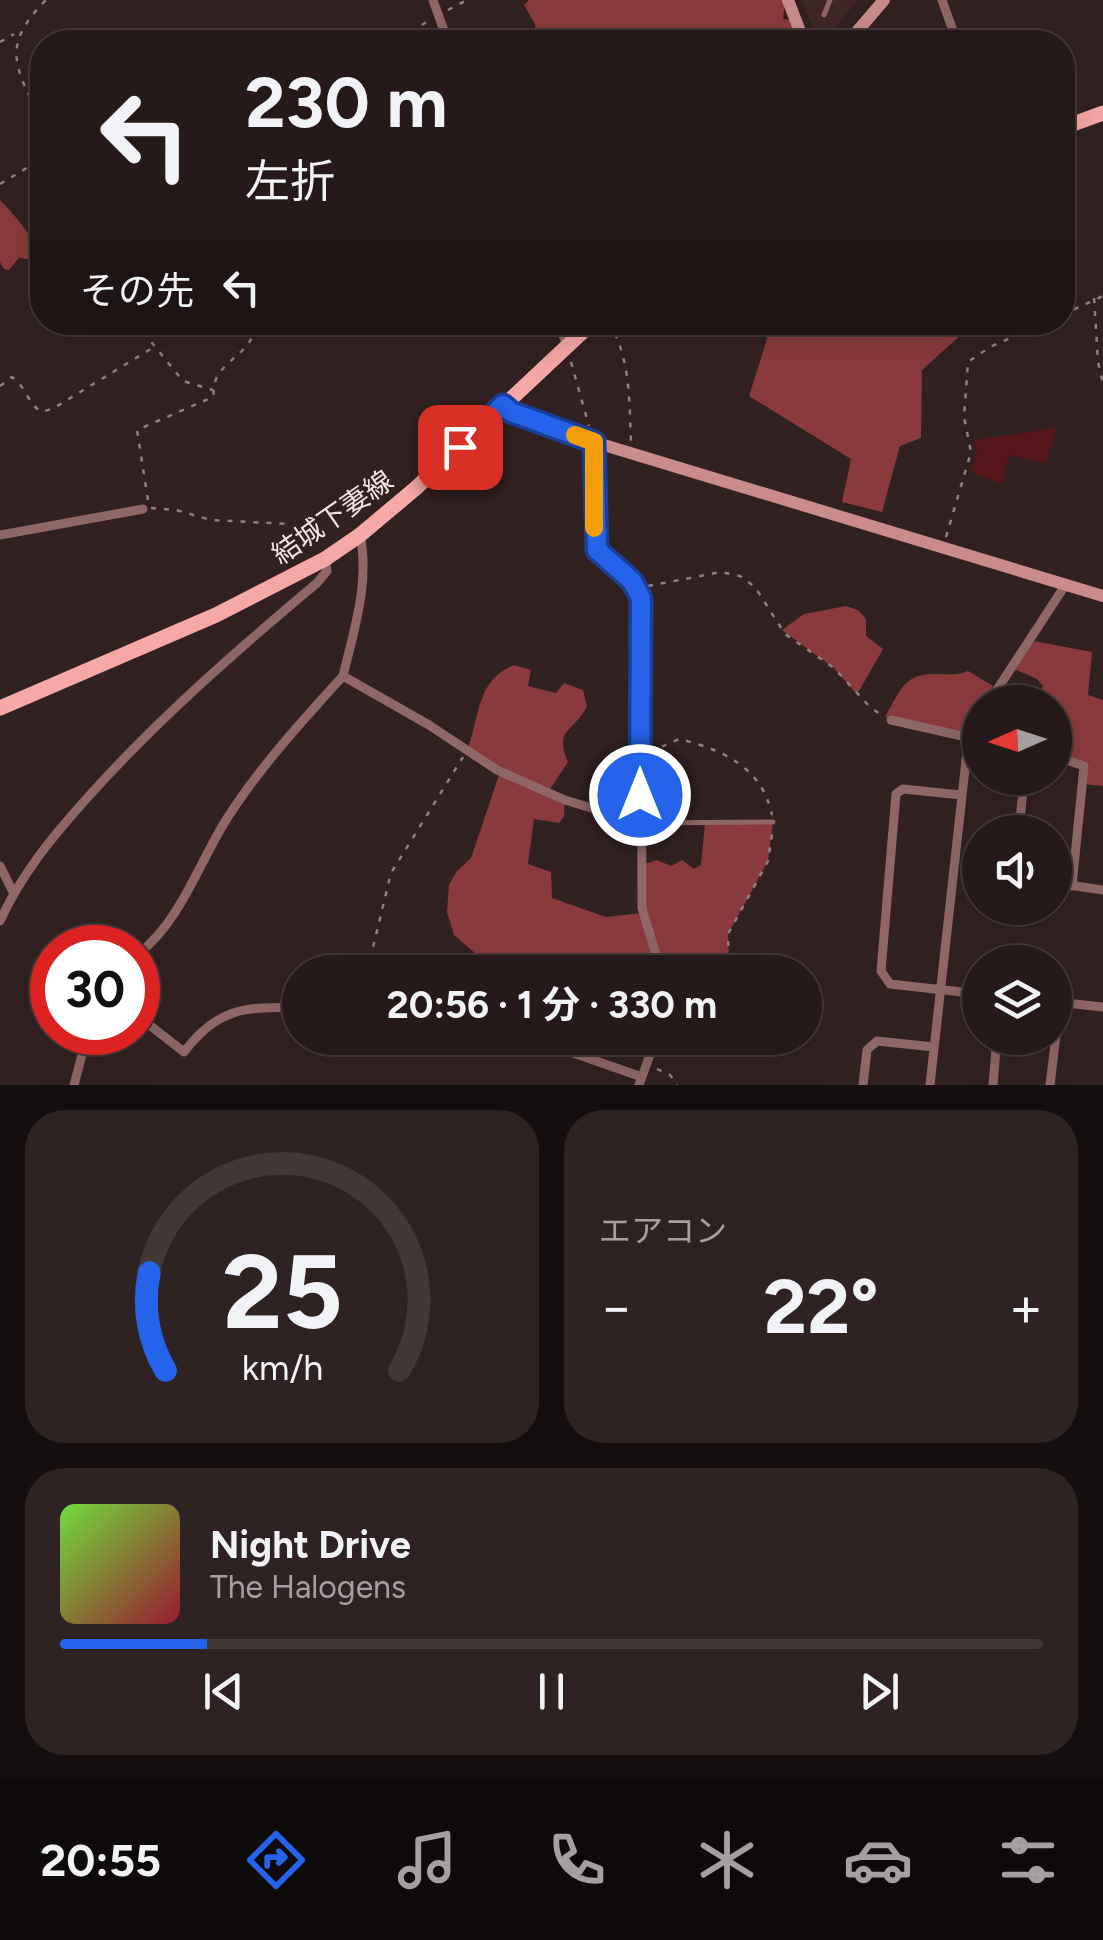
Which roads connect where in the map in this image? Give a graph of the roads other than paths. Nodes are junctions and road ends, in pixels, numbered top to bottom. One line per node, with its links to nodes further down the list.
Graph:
1 (433, 0): 7 (street)
2 (788, 0): 8 (street)
3 (830, 0): 6 (lane)
4 (884, 0): 9 (street)
5 (942, 0): 10 (street)
6 (824, 15)
7 (443, 30)
8 (799, 30)
9 (861, 30)
10 (953, 30)
11 (1103, 113): 12 (main road)
12 (1075, 123)
13 (563, 335): 15 (street)
14 (578, 335): 15 (main road, 結城下妻線)
15 (567, 345): 16 (main road, 結城下妻線)
16 (503, 405): 17 (street); 19 (main road, 結城下妻線)
17 (594, 442): 22 (street); 32 (street)
18 (146, 508): 20 (street)
19 (360, 534): 21 (main road, 結城下妻線); 24 (street)
20 (0, 536)
21 (325, 559): 26 (main road, 結城下妻線); 37 (street)
22 (1066, 584): 23 (street); 25 (street)
23 (1103, 596)
24 (343, 676): 32 (street); 39 (street)
25 (1000, 685)
26 (0, 708)
27 (891, 720): 28 (street)
28 (962, 736)
29 (1072, 762): 35 (street)
30 (962, 791): 31 (street)
31 (961, 795): 41 (street); 41 (street)
32 (641, 822): 33 (lane); 40 (street)
33 (773, 822)
34 (0, 866): 37 (street)
35 (1072, 886): 36 (street)
36 (1103, 890)
37 (13, 892): 38 (street)
38 (0, 921)
39 (160, 933)
40 (656, 955)
41 (940, 990): 42 (street); 47 (street)
42 (962, 992)
43 (1072, 1004): 44 (street)
44 (1103, 1007)
45 (282, 1009): 46 (street)
46 (160, 1033)
47 (934, 1047): 55 (street); 56 (street)
48 (82, 1055): 54 (street)
49 (574, 1055): 53 (street)
50 (650, 1055): 53 (street)
51 (996, 1055): 57 (street)
52 (1053, 1055): 58 (street)
53 (641, 1081)
54 (74, 1085)
55 (863, 1085)
56 (930, 1085)
57 (992, 1085)
58 (1050, 1085)

